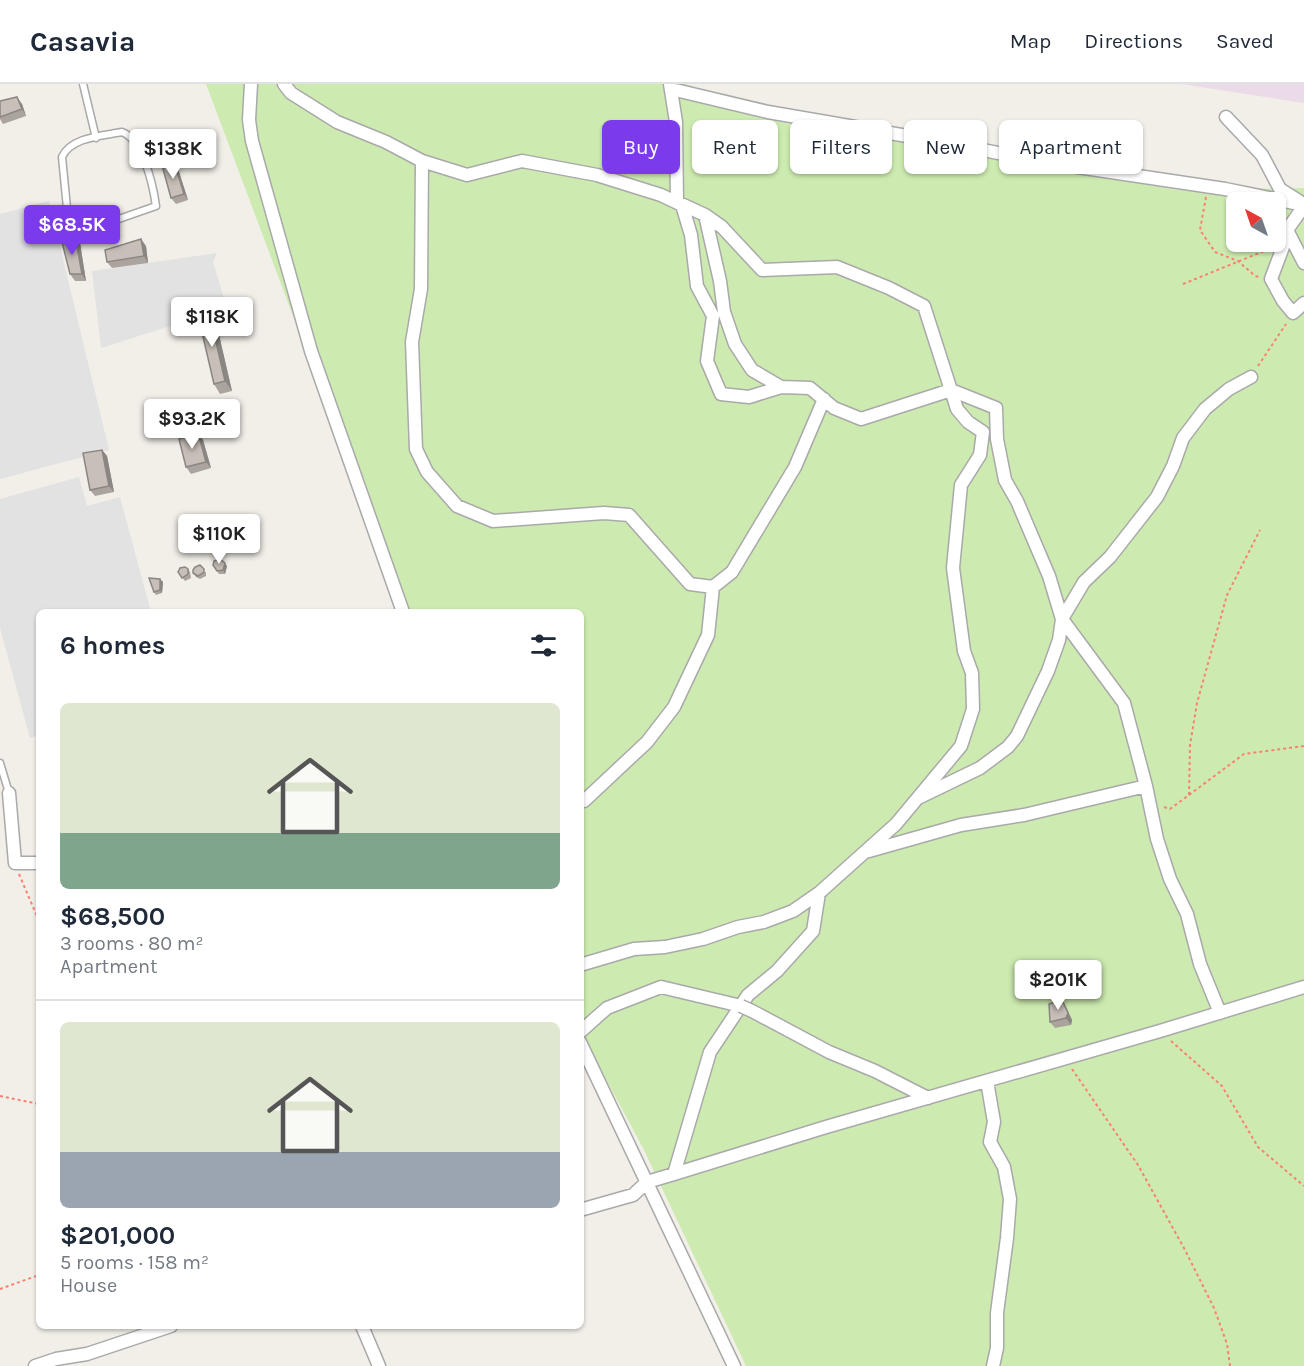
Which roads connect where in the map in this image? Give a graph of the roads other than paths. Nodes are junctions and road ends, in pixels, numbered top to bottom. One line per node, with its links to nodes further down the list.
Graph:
1 (83, 84): 6 (lane)
2 (251, 84): 20 (street)
3 (284, 84): 7 (street)
4 (670, 87): 8 (street); 9 (street)
5 (1226, 117): 9 (street)
6 (96, 138): 6 (lane)
7 (422, 162): 8 (street); 19 (street)
8 (677, 202): 10 (street); 16 (street)
9 (1304, 205): 11 (street)
10 (705, 215): 16 (street); 17 (street)
11 (1286, 235): 13 (street)
12 (1280, 252): 14 (street)
13 (1304, 263)
14 (1304, 303)
15 (1251, 377): 21 (street)
16 (781, 387): 18 (street)
17 (951, 390): 18 (street); 21 (street); 25 (street)
18 (824, 399): 19 (street)
19 (713, 587): 26 (street)
20 (403, 609)
21 (1062, 619): 23 (street); 25 (street)
22 (0, 763): 24 (lane)
23 (1146, 786): 27 (street); 32 (street)
24 (9, 793): 28 (street)
25 (920, 797): 27 (street)
26 (584, 801)
27 (868, 851): 29 (street)
28 (36, 862)
29 (819, 893): 30 (street); 37 (street)
30 (584, 964)
31 (1304, 987): 32 (street)
32 (1220, 1012): 35 (street)
33 (584, 1028): 36 (street)
34 (584, 1050): 38 (street)
35 (987, 1081): 36 (street); 45 (street)
36 (928, 1098): 37 (street)
37 (674, 1174): 38 (street)
38 (647, 1182): 39 (street); 44 (street)
39 (584, 1209)
40 (162, 1329): 42 (street)
41 (363, 1329): 43 (street)
42 (35, 1366)
43 (379, 1366)
44 (734, 1366)
45 (993, 1366)

